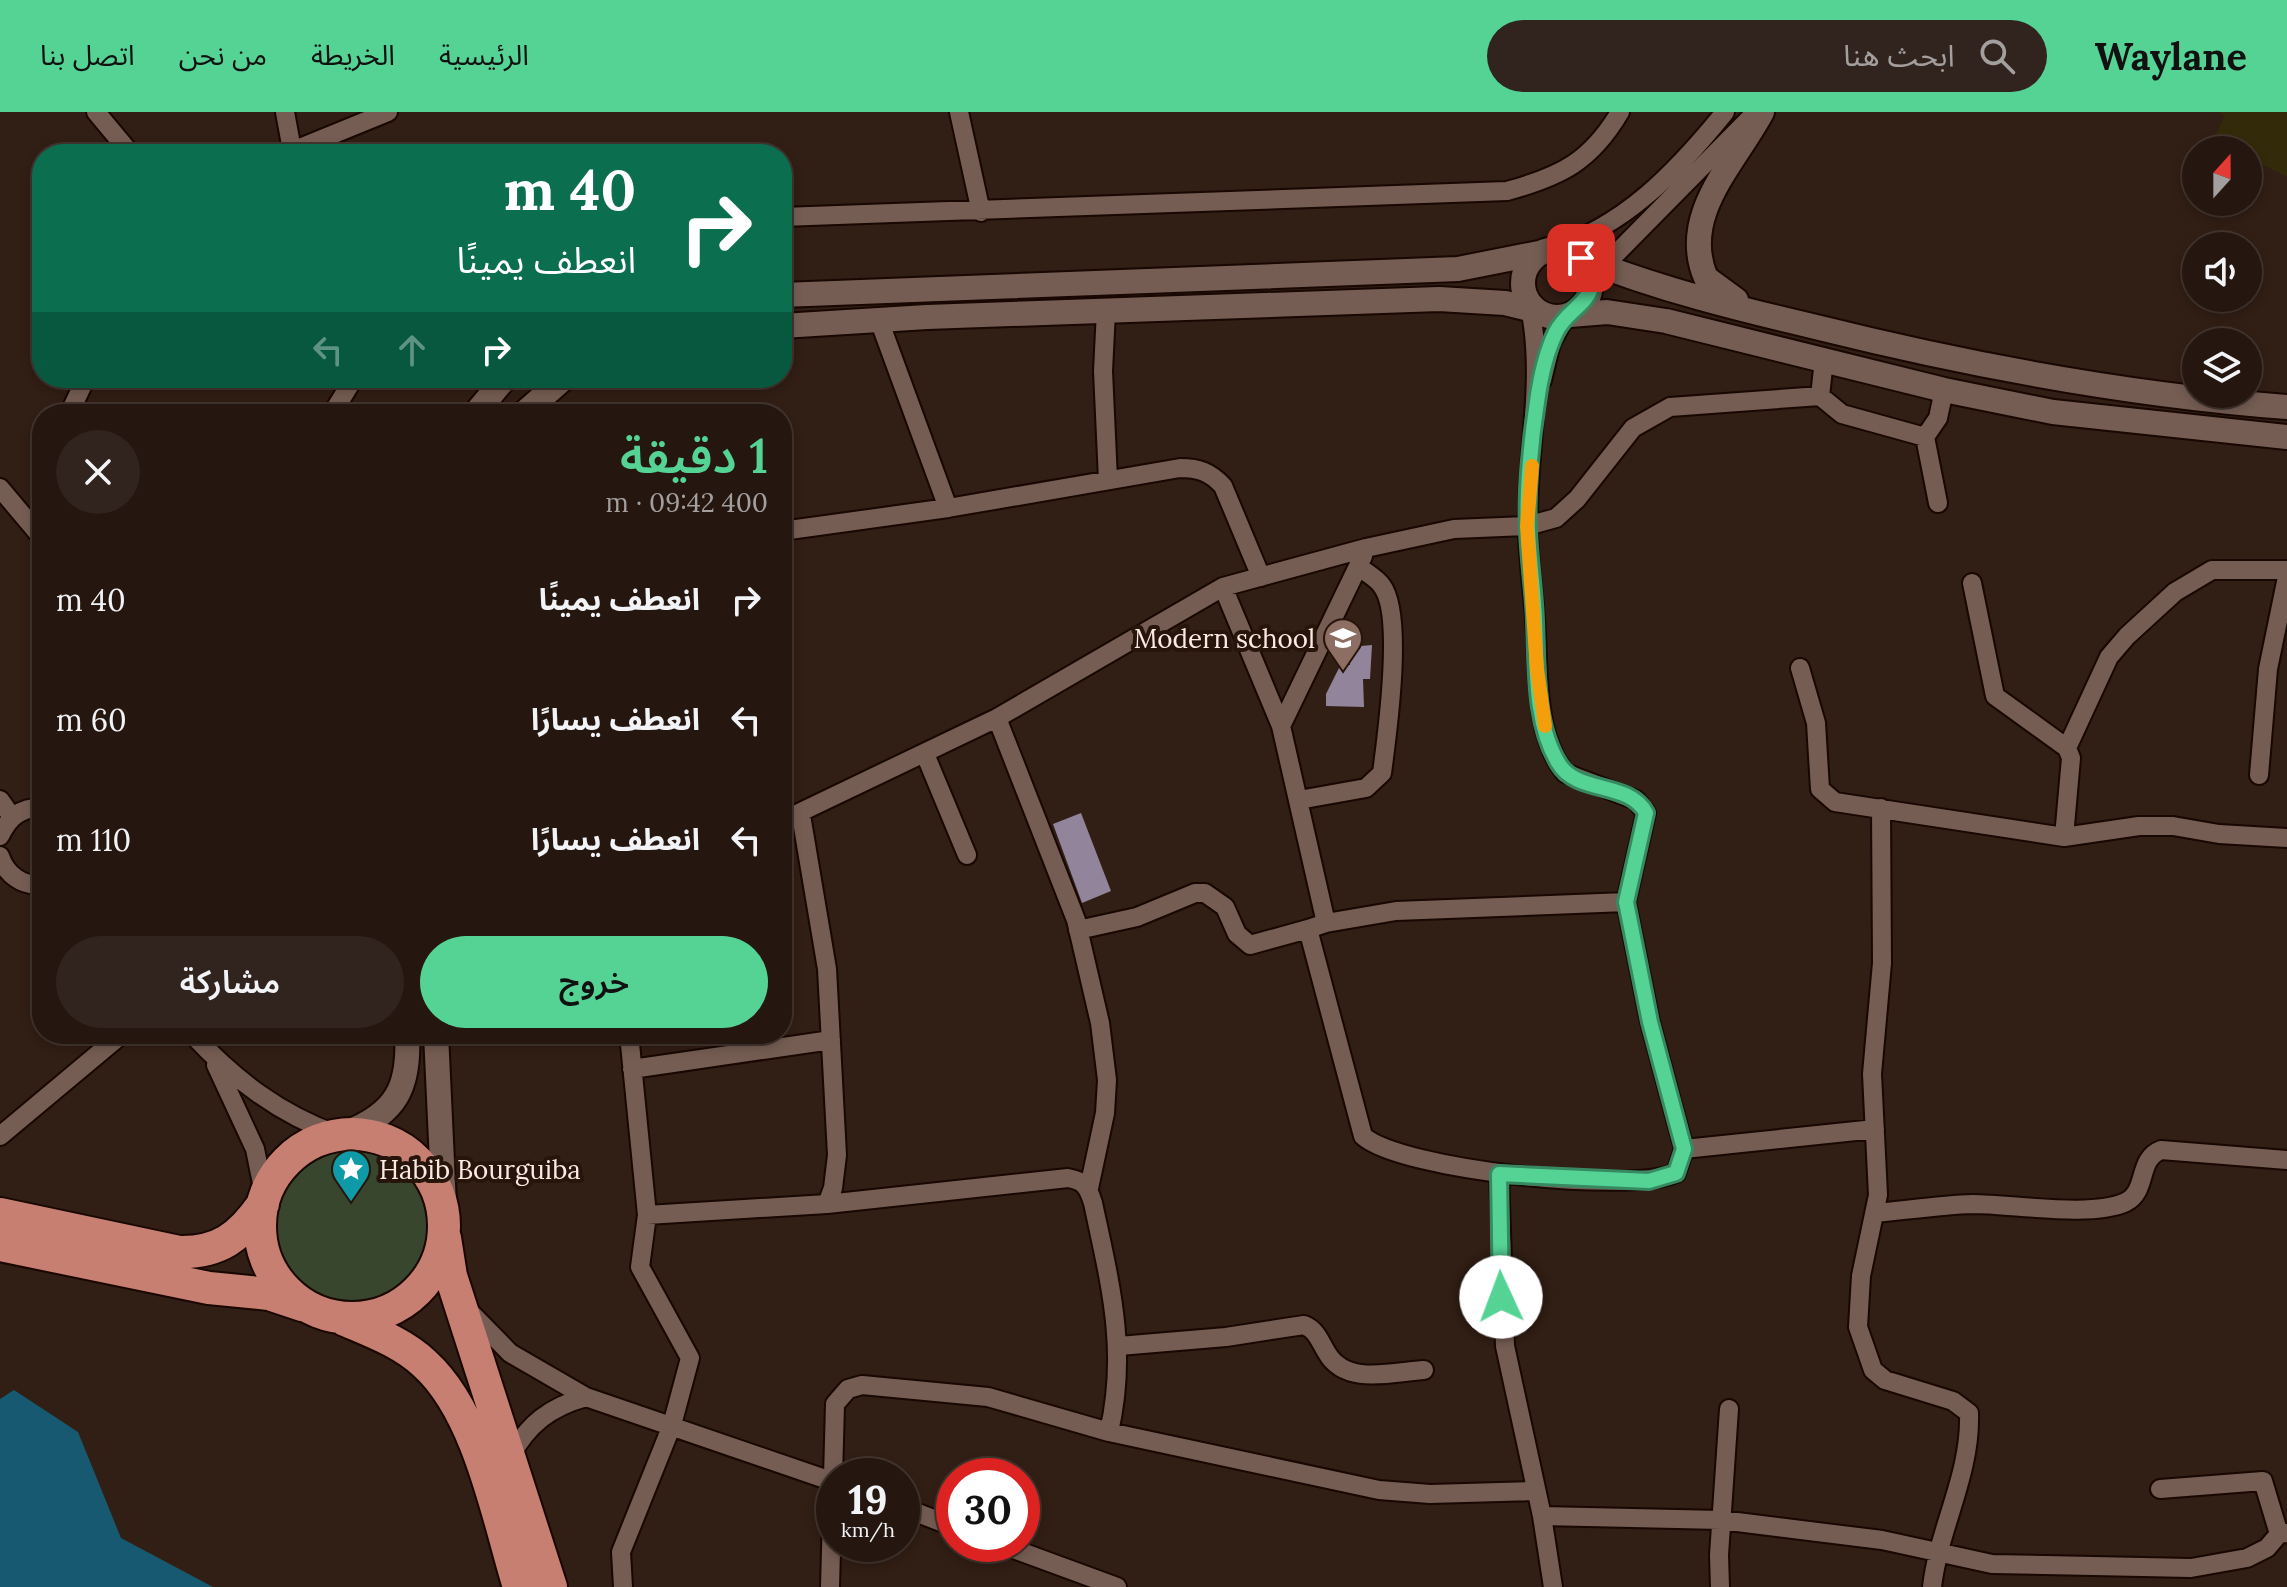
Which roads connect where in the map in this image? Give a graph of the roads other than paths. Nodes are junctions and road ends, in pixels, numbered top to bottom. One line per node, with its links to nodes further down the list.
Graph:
1 (96, 112): 9 (street)
2 (285, 112): 10 (street)
3 (388, 112): 11 (street)
4 (959, 112): 12 (street)
5 (1620, 112): 12 (street)
6 (1725, 112): 14 (street)
7 (1756, 112): 15 (street)
8 (1762, 112): 19 (main road)
9 (123, 144)
10 (287, 144)
11 (308, 144)
12 (981, 212): 13 (street)
13 (792, 217)
14 (1544, 251): 15 (main road); 16 (main road); 17 (main road)
15 (1592, 262): 19 (main road); 20 (main road)
16 (792, 295)
17 (1532, 308): 18 (main road); 20 (main road); 29 (street)
18 (1106, 311): 21 (main road); 38 (street)
19 (1763, 314): 27 (main road)
20 (1568, 315): 23 (main road); 29 (street)
21 (879, 320): 22 (main road); 41 (street)
22 (792, 325)
23 (1824, 360): 26 (main road); 28 (street)
24 (497, 388): 30 (main road)
25 (553, 388): 31 (main road)
26 (1944, 390): 35 (main road); 36 (street)
27 (2182, 395)
28 (1820, 396): 36 (street); 43 (street)
29 (1537, 402): 43 (street)
30 (483, 404)
31 (534, 404)
32 (2262, 405): 33 (main road)
33 (2287, 407)
34 (2242, 408): 35 (main road)
35 (2241, 434): 37 (main road)
36 (1925, 437): 40 (street)
37 (2287, 437)
38 (1108, 480): 41 (street); 48 (street)
39 (0, 488): 42 (street)
40 (1938, 503)
41 (948, 508): 44 (street)
42 (32, 523)
43 (1527, 526): 45 (street); 74 (street)
44 (792, 530)
45 (1366, 548): 46 (street); 48 (street)
46 (1358, 566): 56 (street); 61 (street)
47 (2287, 570): 57 (street)
48 (1261, 577): 51 (street)
49 (2287, 577): 53 (street)
50 (1972, 583): 57 (street)
51 (1223, 587): 55 (street); 56 (street)
52 (1800, 668): 63 (street)
53 (2268, 669): 54 (street); 59 (street)
54 (2287, 672)
55 (997, 718): 58 (street); 76 (street)
56 (1281, 726): 61 (street)
57 (2067, 748): 68 (street)
58 (925, 754): 64 (street); 70 (street)
59 (2259, 775)
60 (0, 800): 65 (street)
61 (1299, 800): 75 (street)
62 (32, 807): 65 (street)
63 (1881, 808): 68 (street); 85 (street)
64 (801, 815): 66 (street); 77 (street)
65 (12, 817): 67 (street)
66 (792, 818)
67 (0, 836)
68 (2064, 837): 69 (street)
69 (2287, 838)
70 (967, 855)
71 (0, 856): 72 (street)
72 (5, 878): 73 (street)
73 (32, 883)
74 (1626, 902): 75 (street); 88 (street)
75 (1317, 926): 76 (street); 90 (street)
76 (1078, 930): 91 (street)
77 (831, 1040): 84 (street); 93 (street)
78 (110, 1044): 87 (street)
79 (201, 1044): 83 (street)
80 (406, 1044): 86 (main road)
81 (436, 1044): 97 (main road)
82 (630, 1044): 84 (street)
83 (209, 1052): 86 (street); 92 (street)
84 (632, 1069): 96 (street)
85 (1875, 1129): 88 (street); 94 (street)
86 (342, 1134): 92 (highway); 97 (highway)
87 (0, 1136)
88 (1684, 1149): 90 (street)
89 (2287, 1160): 94 (street)
90 (1499, 1174): 111 (street)
91 (1089, 1188): 93 (street); 101 (street)
92 (264, 1201): 95 (highway); 100 (highway)
93 (827, 1204): 96 (street)
94 (1876, 1213): 115 (street)
95 (0, 1214)
96 (647, 1215): 105 (street)
97 (444, 1228): 99 (highway); 100 (highway)
98 (0, 1245): 100 (highway)
99 (459, 1300): 103 (street); 107 (highway)
100 (325, 1314): 119 (highway)
101 (1119, 1346): 102 (street); 106 (street)
102 (1424, 1370)
103 (586, 1397): 105 (street); 107 (street)
104 (1729, 1409): 113 (street)
105 (672, 1425): 109 (street); 121 (street)
106 (1109, 1432): 108 (street); 111 (street)
107 (510, 1457): 120 (highway)
108 (833, 1458)
109 (816, 1475)
110 (2160, 1489): 114 (street)
111 (1535, 1491): 112 (street)
112 (1542, 1516): 113 (street); 123 (street)
113 (1721, 1520): 115 (street); 124 (street)
114 (2283, 1534): 115 (street)
115 (1938, 1551): 125 (street)
116 (1040, 1559): 118 (street)
117 (830, 1562): 122 (street)
118 (1107, 1585)
119 (519, 1587)
120 (551, 1587)
121 (623, 1587)
122 (830, 1587)
123 (1553, 1587)
124 (1720, 1587)
125 (1932, 1587)

